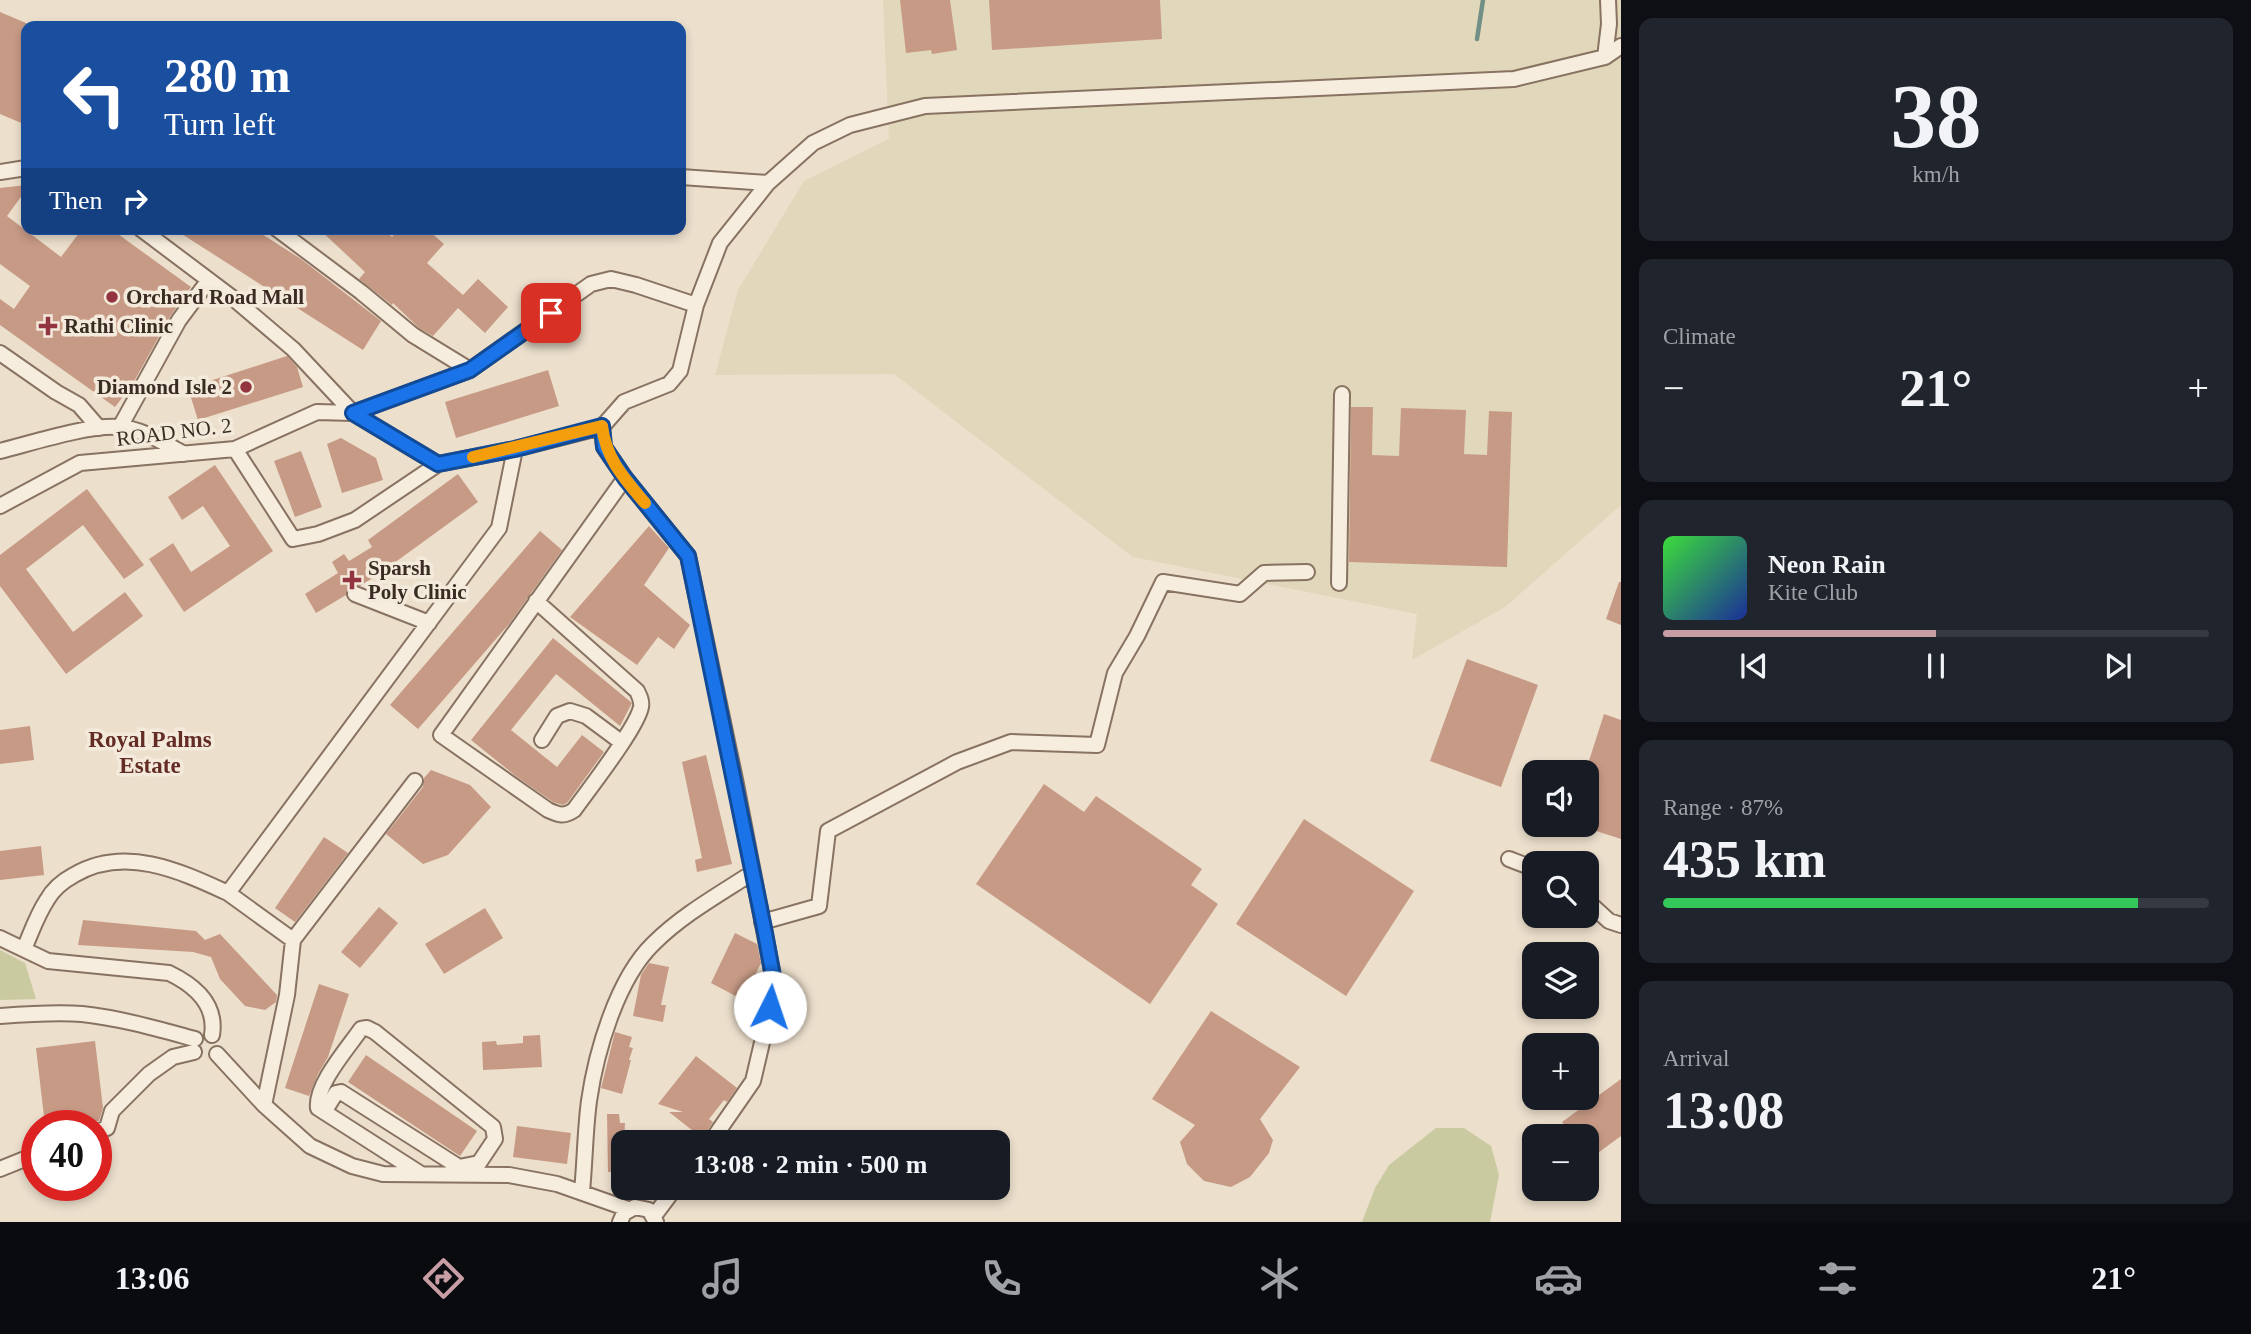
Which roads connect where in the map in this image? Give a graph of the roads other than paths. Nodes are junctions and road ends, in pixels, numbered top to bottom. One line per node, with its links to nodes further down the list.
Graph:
1 (1608, 0): 3 (street)
2 (1621, 46): 3 (street)
3 (1605, 57): 7 (street)
4 (21, 169): 5 (street)
5 (0, 172)
6 (686, 177): 7 (street)
7 (768, 183): 11 (street)
8 (149, 235): 10 (street)
9 (285, 235): 13 (street)
10 (209, 280): 15 (street); 17 (street)
11 (696, 305): 13 (street, ROAD NO. 2); 16 (street)
12 (0, 353): 18 (street)
13 (470, 370): 15 (street, ROAD NO. 2)
14 (1342, 394): 27 (street)
15 (353, 413): 19 (street, ROAD NO. 2); 23 (street)
16 (602, 426): 20 (street); 24 (street)
17 (120, 427): 18 (street); 22 (street)
18 (99, 428): 21 (street)
19 (235, 449): 22 (street, ROAD NO. 2); 23 (street)
20 (515, 449): 23 (street); 30 (street)
21 (0, 451)
22 (185, 454): 25 (street, ROAD NO. 2)
23 (438, 464)
24 (625, 478): 29 (street); 36 (street)
25 (0, 506)
26 (1307, 572): 39 (street)
27 (1339, 583)
28 (355, 594): 30 (street)
29 (536, 601): 32 (street); 32 (street)
30 (429, 623): 37 (street)
31 (542, 740): 32 (street)
32 (621, 742)
33 (415, 780): 42 (street)
34 (1509, 859): 35 (street)
35 (1522, 864)
36 (752, 873): 39 (street); 55 (street)
37 (229, 893): 42 (street); 43 (street)
38 (1599, 912): 40 (street)
39 (762, 922): 51 (street)
40 (1621, 925)
41 (0, 938): 43 (street)
42 (293, 940): 48 (street)
43 (24, 949): 45 (street)
44 (0, 1016): 46 (street)
45 (212, 1035): 46 (street); 47 (street)
46 (195, 1045): 47 (street); 49 (street)
47 (216, 1054): 48 (street)
48 (264, 1105): 54 (street)
49 (112, 1111)
50 (324, 1112): 50 (street); 54 (street)
51 (719, 1130)
52 (21, 1160): 53 (street)
53 (0, 1169)
54 (421, 1174): 55 (street)
55 (585, 1193): 57 (street); 59 (street)
56 (667, 1200): 58 (street)
57 (628, 1209): 58 (street); 59 (street)
58 (655, 1219)
59 (618, 1222)

